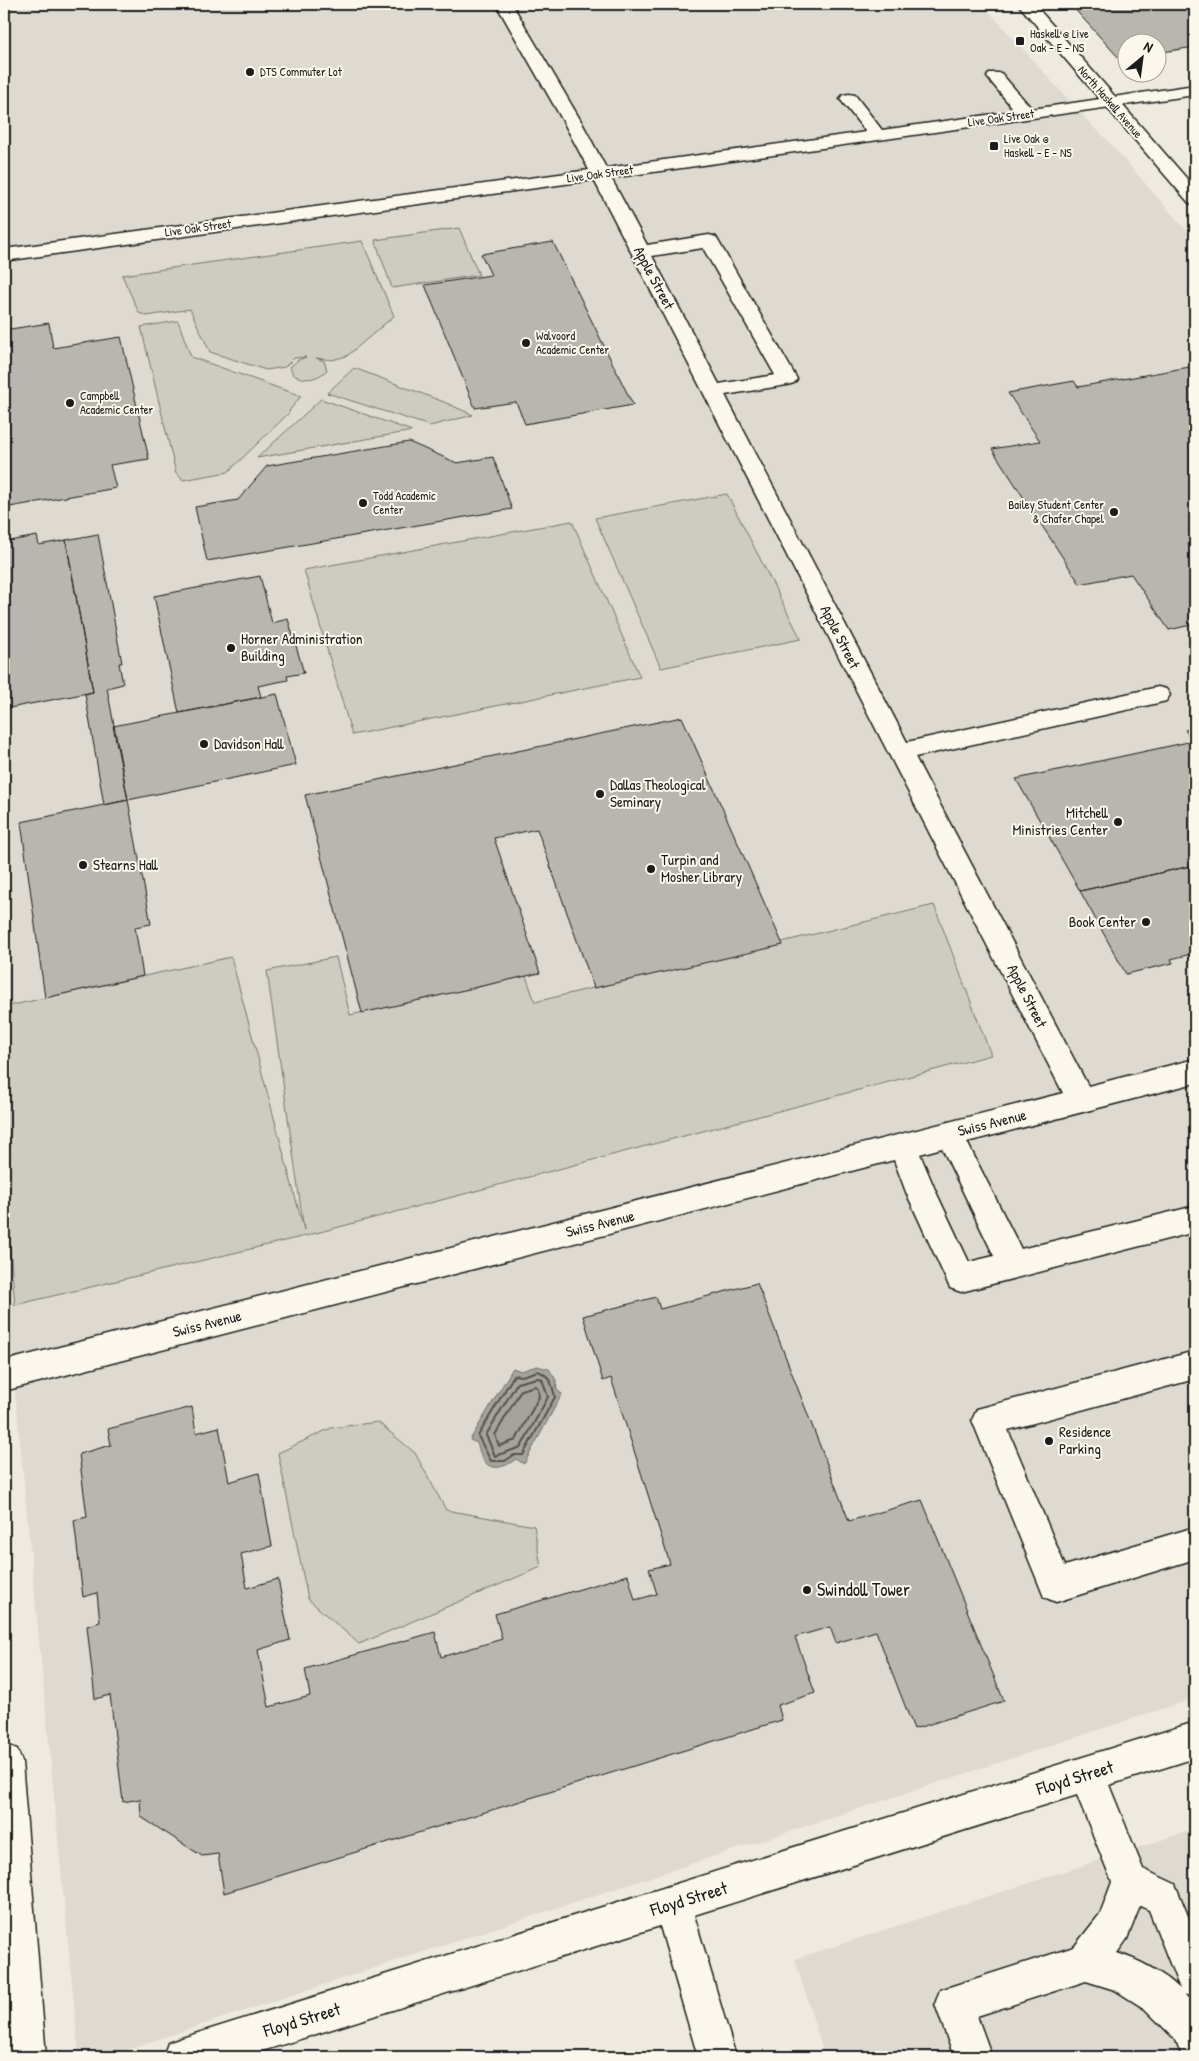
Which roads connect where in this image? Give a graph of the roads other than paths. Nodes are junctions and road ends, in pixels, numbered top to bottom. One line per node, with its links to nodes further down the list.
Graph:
1 (504, 4): 9 (street, Apple Street)
2 (1026, 4): 6 (street, North Haskell Avenue)
3 (995, 77): 7 (street)
4 (1195, 90): 6 (street, Live Oak Street)
5 (849, 99): 8 (street)
6 (1111, 102): 7 (street, Live Oak Street); 10 (street, North Haskell Avenue)
7 (1027, 114): 8 (street, Live Oak Street)
8 (878, 136): 9 (street, Live Oak Street)
9 (600, 174): 11 (street, Apple Street); 12 (street, Live Oak Street)
10 (1195, 199)
11 (641, 252): 13 (street, Apple Street); 13 (street)
12 (4, 255)
13 (713, 391): 15 (street, Apple Street)
14 (1158, 695): 15 (street)
15 (900, 752): 17 (street, Apple Street)
16 (1195, 1071): 17 (street, Swiss Avenue)
17 (1081, 1100): 18 (street, Swiss Avenue)
18 (949, 1134): 19 (street, Swiss Avenue); 21 (street)
19 (903, 1146): 21 (street); 23 (street, Swiss Avenue)
20 (1195, 1219): 21 (street)
21 (1013, 1265)
22 (1195, 1365): 24 (street)
23 (4, 1376)
24 (1195, 1543)
25 (1195, 1740): 27 (street, Floyd Street)
26 (4, 1762): 29 (street)
27 (1087, 1774): 28 (street); 30 (street, Floyd Street)
28 (1130, 1882): 31 (street); 32 (street)
29 (8, 1883): 34 (street)
30 (672, 1905): 35 (street, Floyd Street); 36 (street)
31 (1086, 1962): 33 (street); 37 (street)
32 (1195, 1979)
33 (1194, 2023)
34 (27, 2057)
35 (182, 2057)
36 (716, 2057)
37 (973, 2057)

